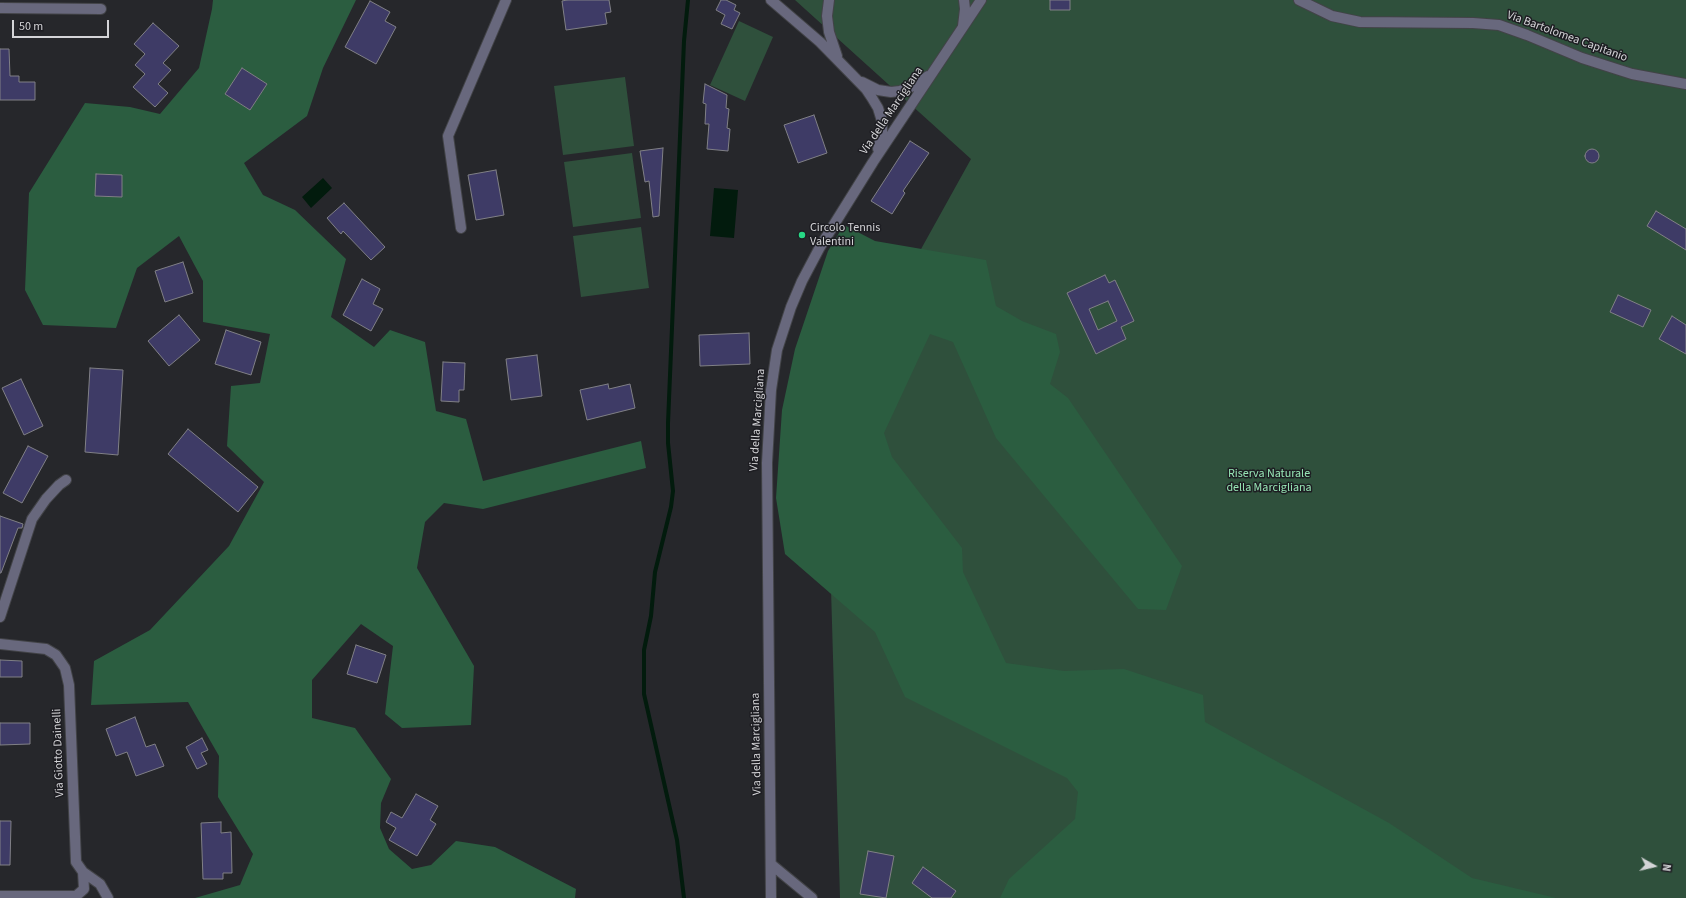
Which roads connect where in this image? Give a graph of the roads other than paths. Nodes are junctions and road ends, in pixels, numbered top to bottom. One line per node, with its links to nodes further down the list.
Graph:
1 (506, 0): 15 (street)
2 (771, 0): 10 (street)
3 (829, 0): 10 (street)
4 (964, 0): 9 (street)
5 (981, 0): 9 (street, Via della Marcigliana)
6 (1299, 0): 13 (street, Via Bartolomea Capitanio)
7 (0, 8): 8 (street)
8 (100, 9)
9 (960, 33): 11 (street, Via della Marcigliana)
10 (840, 62): 12 (street)
11 (936, 70): 12 (street); 14 (street, Via della Marcigliana)
12 (855, 78): 14 (street)
13 (1686, 84)
14 (873, 162): 19 (street, Via della Marcigliana)
15 (461, 228)
16 (66, 480): 17 (street)
17 (0, 617)
18 (0, 644): 20 (street, Via Giotto Dainelli)
19 (772, 865): 23 (street, Via della Marcigliana); 24 (street)
20 (84, 872): 21 (street); 22 (street, Via Giotto Dainelli)
21 (0, 896)
22 (108, 898)
23 (772, 898)
24 (812, 898)

